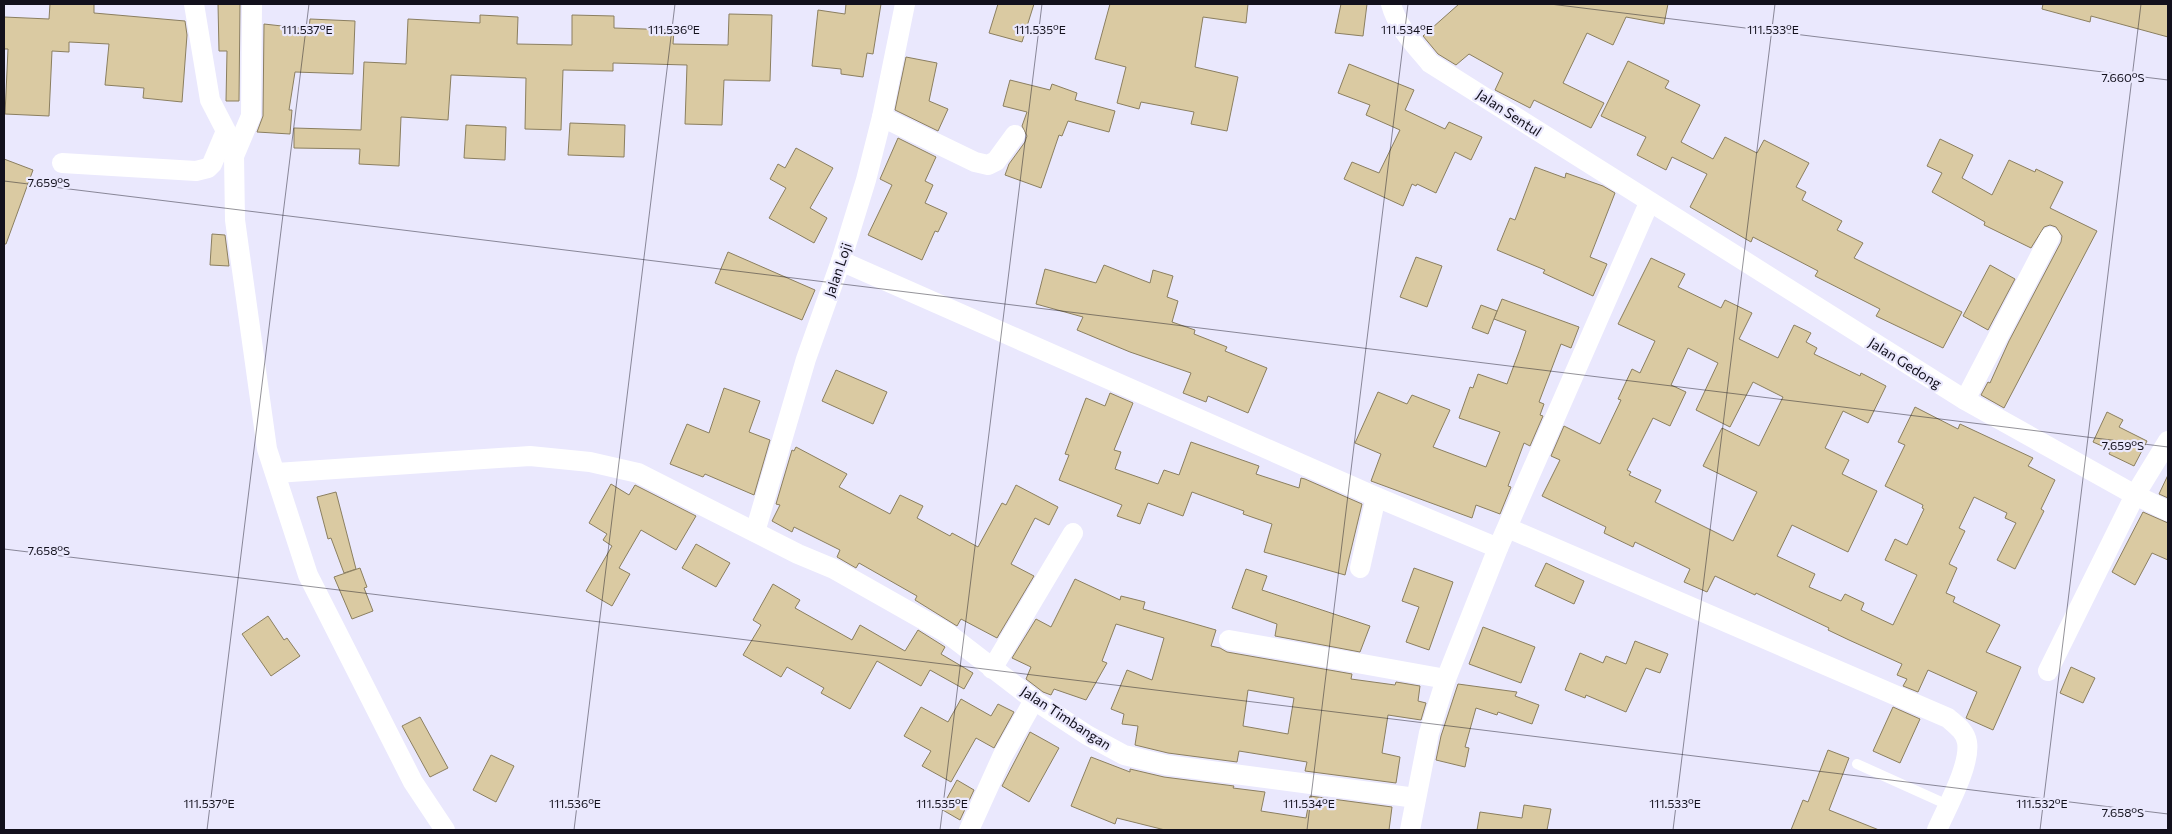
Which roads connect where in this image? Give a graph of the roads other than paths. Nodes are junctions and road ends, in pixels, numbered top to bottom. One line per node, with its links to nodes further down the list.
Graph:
1 (194, 4): 6 (street)
2 (252, 4): 8 (street)
3 (905, 4): 5 (street, Jalan Loji)
4 (1390, 4): 10 (street, Jalan Sentul)
5 (882, 118): 7 (street); 12 (street, Jalan Loji)
6 (226, 131): 8 (street); 9 (street)
7 (1015, 135)
8 (234, 156): 15 (street)
9 (62, 163)
10 (1649, 202): 13 (street, Jalan Gedong); 19 (street)
11 (2050, 237): 13 (street)
12 (841, 261): 17 (street); 20 (street, Jalan Loji)
13 (1966, 400): 16 (street, Jalan Gedong)
14 (2168, 441): 16 (street)
15 (276, 473): 20 (street, Jalan Timbangan); 32 (street)
16 (2135, 495): 18 (street, Jalan Gedong); 26 (street)
17 (1376, 498): 22 (street); 23 (street)
18 (2168, 510)
19 (1508, 528): 22 (street); 31 (street)
20 (755, 532): 25 (street, Jalan Timbangan)
21 (1073, 533): 25 (street)
22 (1498, 548): 27 (street)
23 (1360, 568)
24 (1229, 640): 27 (street)
25 (992, 669): 28 (street, Jalan Timbangan)
26 (2048, 671)
27 (1446, 679): 30 (street)
28 (1034, 700): 30 (street, Jalan Timbangan); 33 (street)
29 (1857, 764): 31 (lane)
30 (1416, 798): 34 (street)
31 (1948, 805): 35 (street)
32 (445, 830)
33 (969, 830)
34 (1410, 830)
35 (1937, 830)

